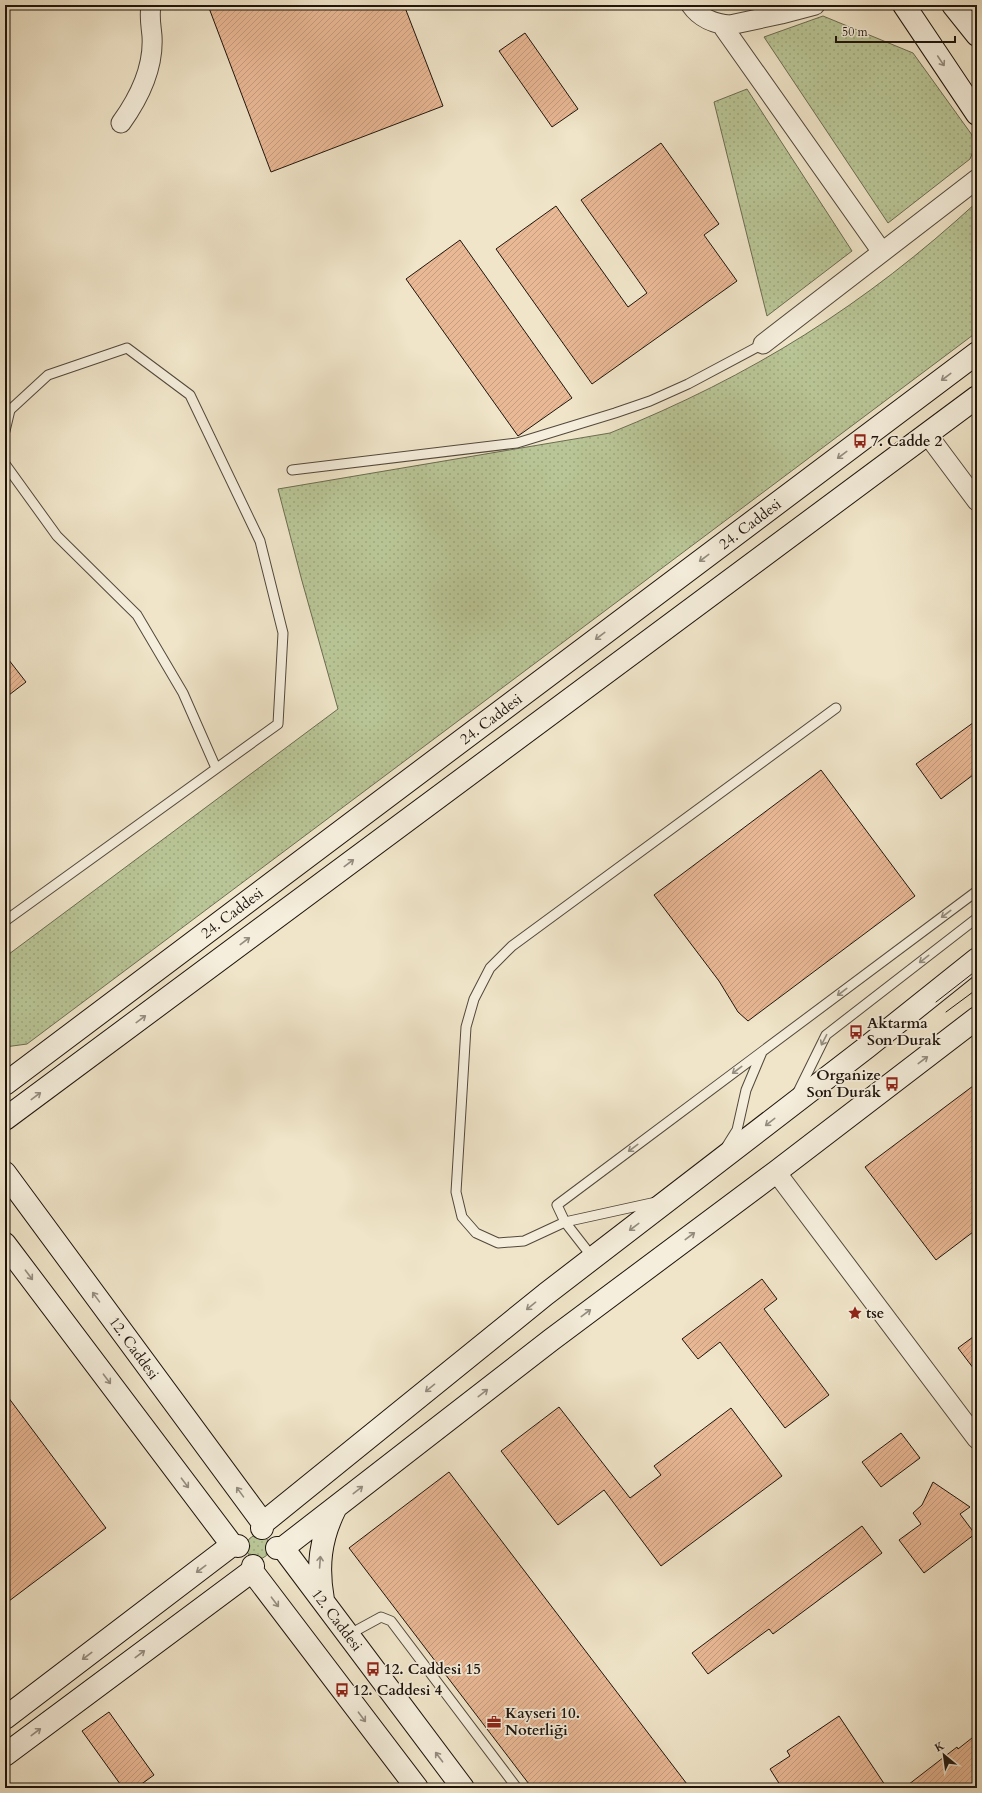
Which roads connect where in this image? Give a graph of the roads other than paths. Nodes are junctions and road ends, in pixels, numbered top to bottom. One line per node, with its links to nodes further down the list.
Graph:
1 (151, 5): 9 (street)
2 (691, 5): 6 (street)
3 (815, 5): 6 (street)
4 (904, 5): 8 (street, one-way to 8)
5 (953, 5): 7 (street)
6 (721, 24): 11 (street)
7 (977, 35)
8 (977, 114)
9 (121, 123)
10 (977, 179): 11 (street)
11 (882, 252): 12 (street)
12 (763, 344): 18 (lane)
13 (977, 353): 28 (street, 24. Caddesi, one-way to 28)
14 (977, 397): 16 (street, 24. Caddesi)
15 (5, 431): 21 (lane)
16 (927, 434): 19 (street); 30 (street, 24. Caddesi, one-way to 16)
17 (5, 464): 21 (lane)
18 (292, 470)
19 (977, 501)
20 (836, 708): 35 (lane)
21 (216, 768): 24 (lane)
22 (977, 891): 27 (lane, one-way to 27)
23 (977, 918): 29 (lane, one-way to 29)
24 (5, 921)
25 (977, 959): 29 (street)
26 (977, 1018): 32 (street, one-way to 26)
27 (763, 1051): 31 (lane); 35 (lane, one-way to 35)
28 (5, 1084)
29 (792, 1105): 31 (street, one-way to 31)
30 (5, 1119)
31 (717, 1163): 34 (street)
32 (776, 1172): 38 (street); 39 (street, one-way to 32)
33 (5, 1173): 40 (street, 12. Caddesi, one-way to 33)
34 (671, 1198): 35 (lane); 37 (street, one-way to 37)
35 (565, 1222): 37 (lane)
36 (5, 1244): 41 (street, one-way to 41)
37 (593, 1258): 40 (street, one-way to 40)
38 (977, 1438)
39 (335, 1507): 42 (street); 44 (street, one-way to 39)
40 (263, 1526): 41 (street); 42 (street)
41 (235, 1546): 43 (street); 46 (street, one-way to 46)
42 (280, 1548): 43 (street); 44 (street, 12. Caddesi)
43 (252, 1568): 47 (street, one-way to 43); 48 (street, one-way to 48)
44 (323, 1601): 45 (street, 12. Caddesi)
45 (348, 1635): 49 (street, 12. Caddesi, one-way to 45); 50 (lane)
46 (5, 1718)
47 (5, 1755)
48 (417, 1788)
49 (463, 1788)
50 (517, 1788)

